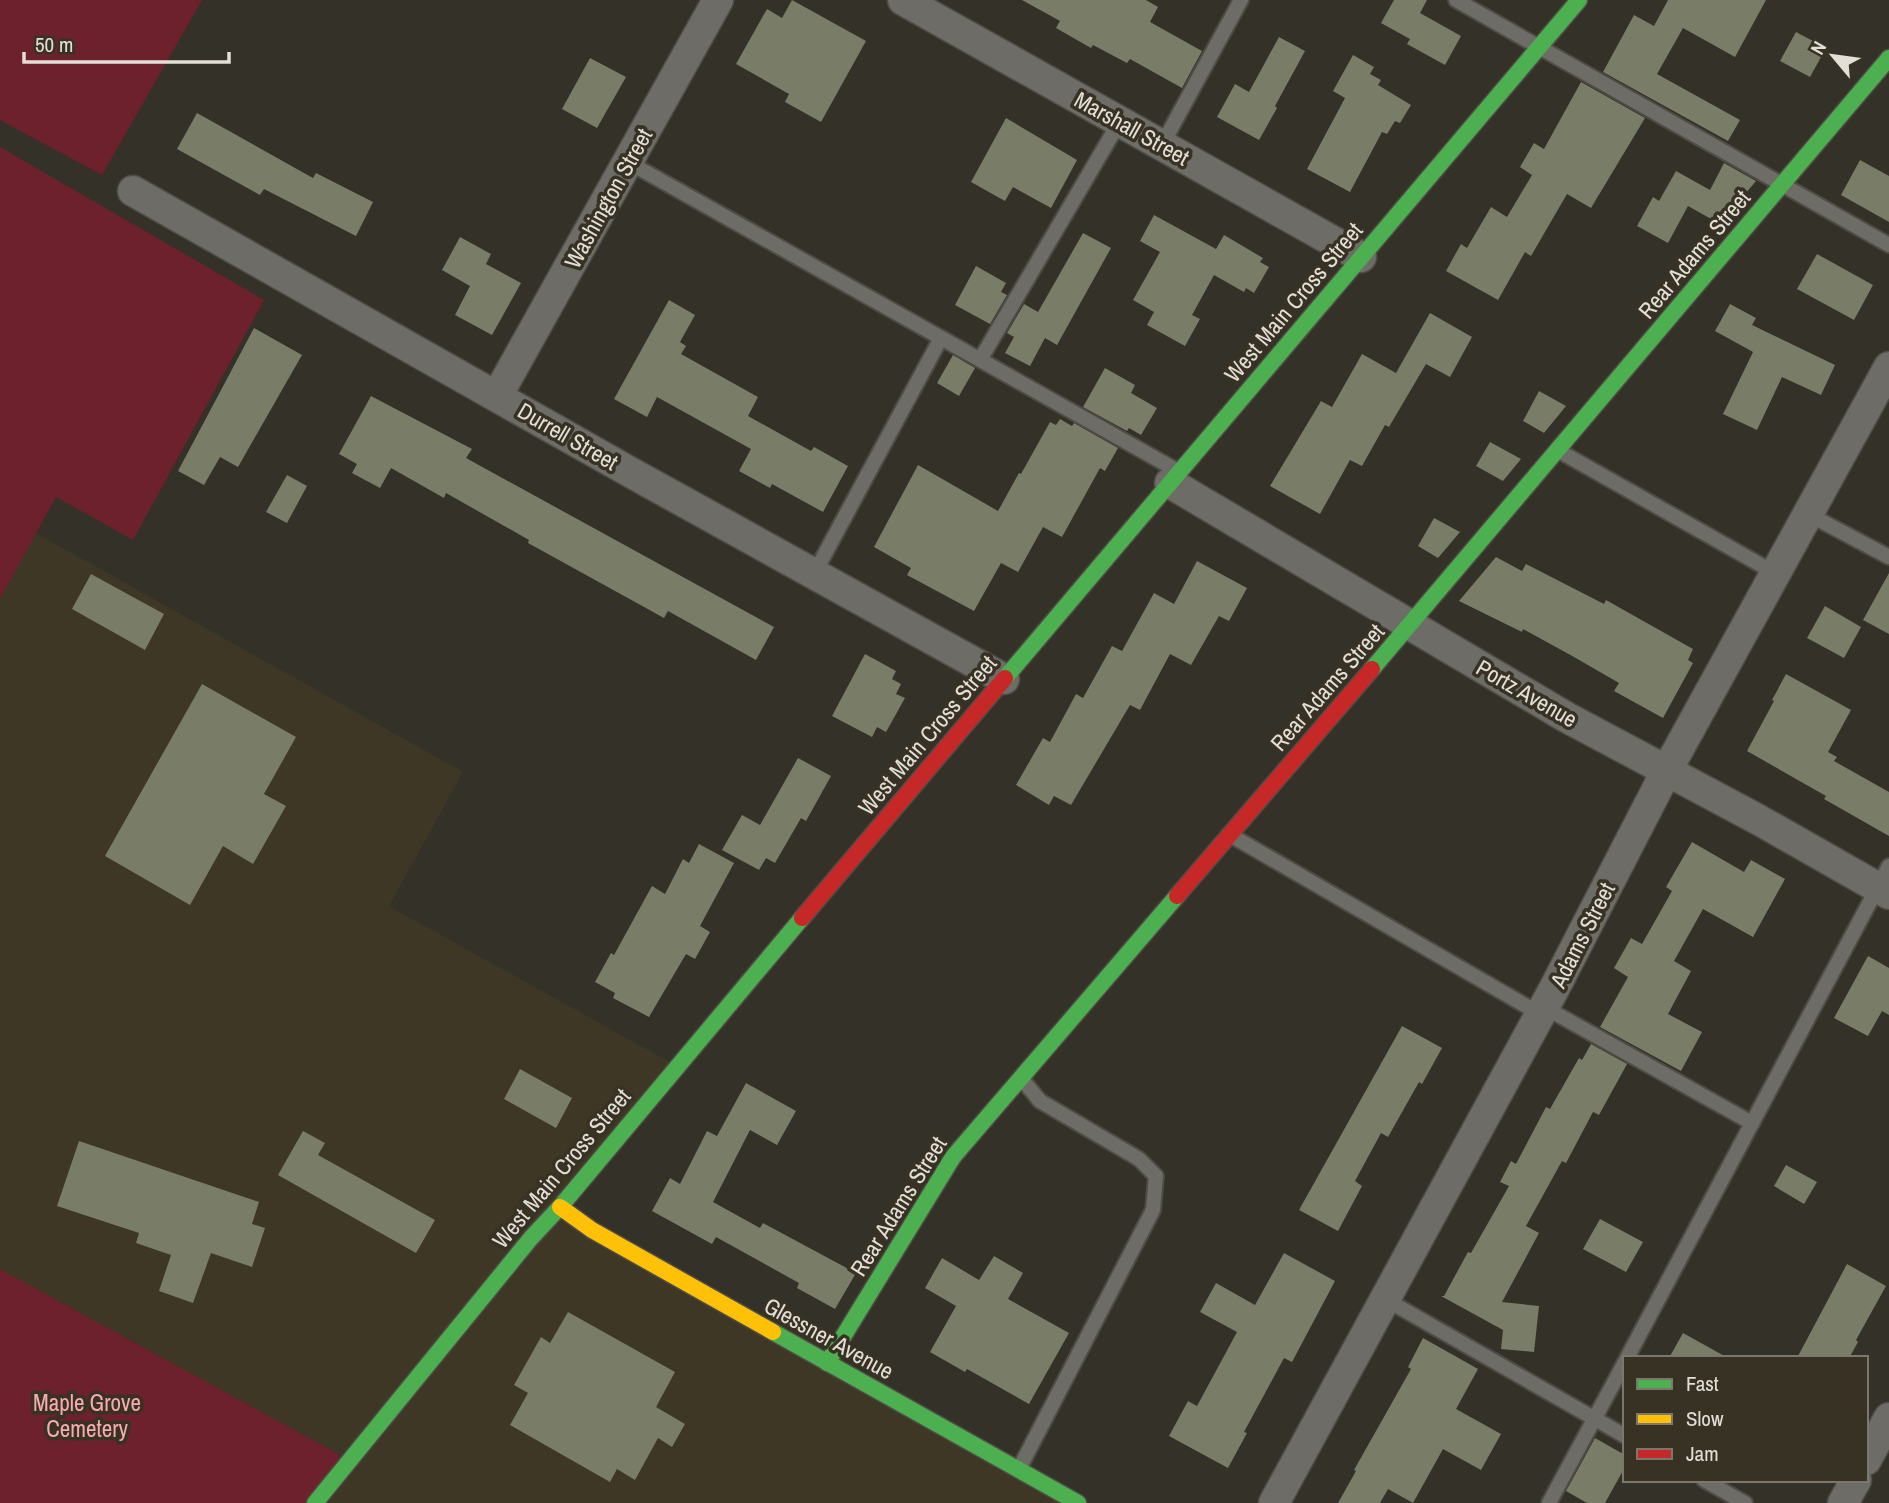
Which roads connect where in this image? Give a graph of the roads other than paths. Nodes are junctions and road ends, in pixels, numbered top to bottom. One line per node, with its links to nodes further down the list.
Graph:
1 (718, 0): 10 (street, Washington Street)
2 (904, 0): 8 (street, Marshall Street)
3 (1241, 0): 9 (lane)
4 (1456, 0): 6 (lane)
5 (1579, 0): 6 (main road, West Main Cross Street)
6 (1539, 47): 11 (lane); 14 (main road, West Main Cross Street)
7 (1889, 58): 11 (main road, Rear Adams Street)
8 (1119, 121): 9 (street, Marshall Street); 16 (lane)
9 (1162, 145): 14 (street, Marshall Street)
10 (628, 162): 15 (lane); 18 (street, Washington Street)
11 (1782, 185): 13 (lane); 19 (main road, Rear Adams Street)
12 (133, 191): 18 (street, Durrell Street)
13 (1889, 245)
14 (1361, 257): 20 (main road, West Main Cross Street)
15 (942, 338): 16 (lane); 24 (lane)
16 (980, 360): 20 (lane)
17 (1889, 366): 21 (street, Adams Street)
18 (498, 396): 24 (street, Durrell Street)
19 (1558, 450): 23 (lane); 25 (main road, Rear Adams Street)
20 (1175, 477): 25 (street, Portz Avenue); 26 (main road, West Main Cross Street)
21 (1808, 514): 22 (lane); 23 (street, Adams Street)
22 (1889, 557)
23 (1775, 573): 27 (street, Adams Street)
24 (814, 574): 26 (street, Durrell Street)
25 (1410, 625): 27 (street, Portz Avenue); 28 (main road, Rear Adams Street)
26 (1004, 679): 33 (main road, West Main Cross Street)
27 (1667, 770): 29 (street, Portz Avenue); 30 (street, Adams Street)
28 (1230, 835): 30 (lane); 31 (main road, Rear Adams Street)
29 (1885, 882): 32 (lane)
30 (1542, 1011): 32 (lane); 34 (street, Adams Street)
31 (1021, 1077): 36 (main road, Rear Adams Street); 42 (lane)
32 (1752, 1123): 35 (lane)
33 (560, 1207): 36 (main road, Glessner Avenue); 45 (main road, West Main Cross Street)
34 (1385, 1299): 39 (lane); 47 (street, Adams Street)
35 (1628, 1356)
36 (827, 1363): 42 (main road, Glessner Avenue)
37 (1623, 1366): 39 (lane)
38 (1889, 1418): 41 (street)
39 (1594, 1419): 40 (lane); 48 (lane)
40 (1623, 1435)
41 (1868, 1456)
42 (1019, 1470): 46 (main road, Glessner Avenue)
43 (1708, 1482): 49 (lane)
44 (1855, 1482): 50 (street)
45 (314, 1503)
46 (1078, 1503)
47 (1274, 1503)
48 (1549, 1503)
49 (1745, 1503)
50 (1843, 1503)

